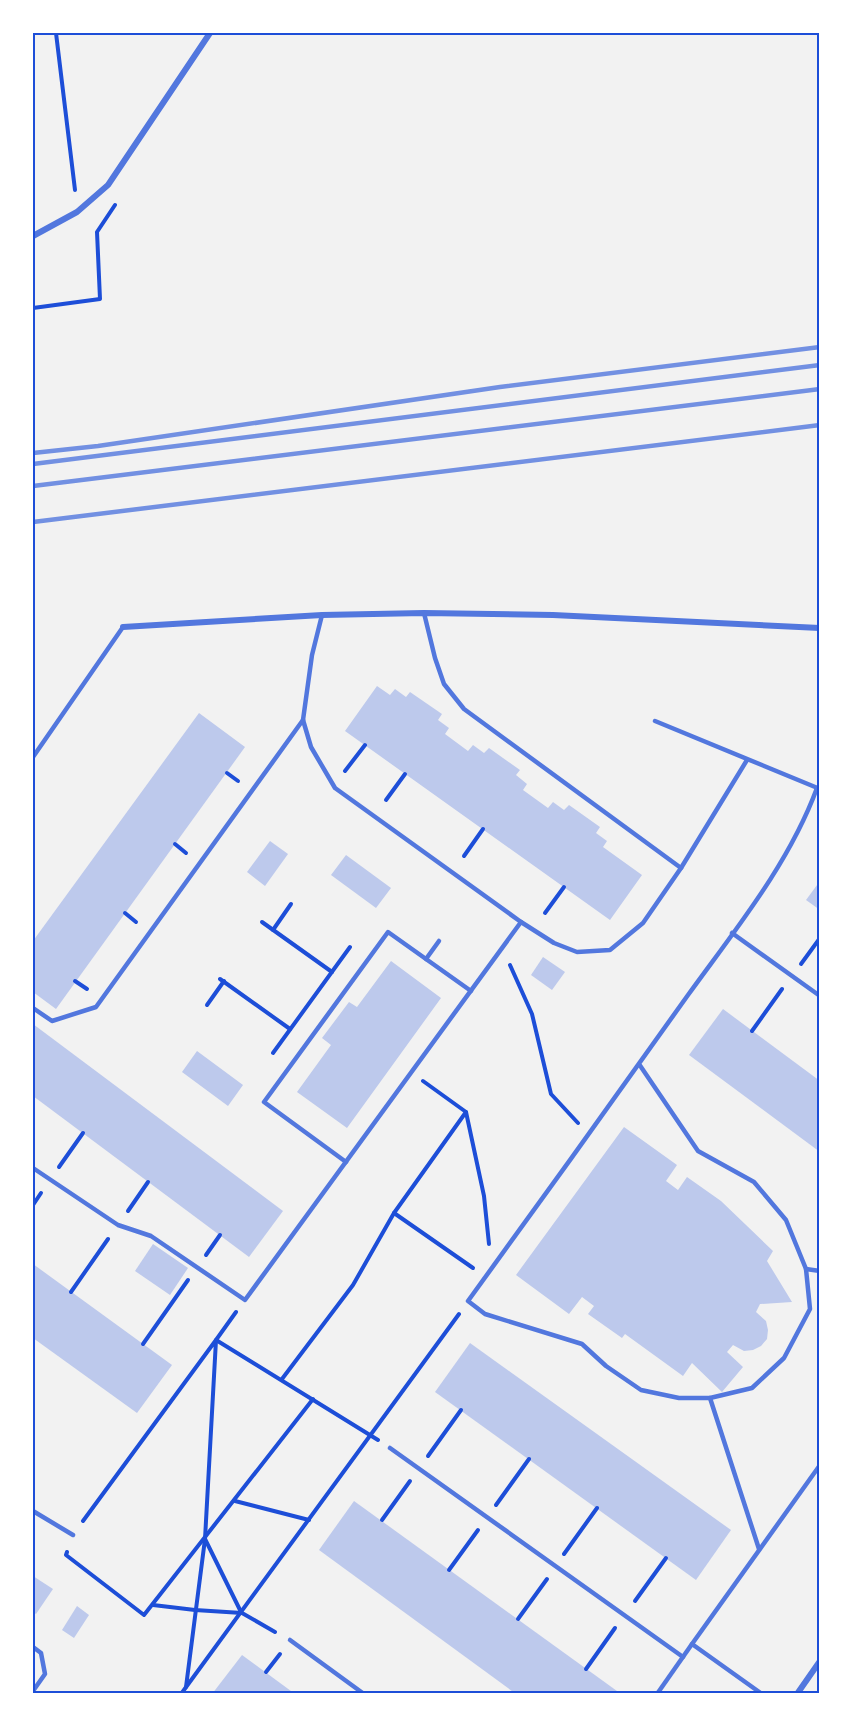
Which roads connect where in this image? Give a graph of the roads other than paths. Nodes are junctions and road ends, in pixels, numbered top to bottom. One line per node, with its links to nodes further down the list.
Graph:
1 (210, 33): 2 (street)
2 (33, 236)
3 (424, 613): 4 (street); 6 (street); 12 (lane)
4 (322, 615): 5 (street); 7 (lane)
5 (123, 627): 9 (lane)
6 (820, 628)
7 (303, 720): 13 (lane); 19 (lane)
8 (655, 721): 10 (lane)
9 (33, 757)
10 (747, 760): 11 (lane); 12 (lane)
11 (819, 789): 14 (lane)
12 (681, 868): 13 (lane)
13 (521, 922): 17 (lane)
14 (732, 933): 18 (lane); 20 (lane)
15 (439, 941): 16 (lane)
16 (426, 959): 17 (lane); 21 (lane)
17 (471, 992): 21 (lane)
18 (820, 996)
19 (33, 1008)
20 (639, 1064): 23 (lane); 25 (lane)
21 (346, 1162): 22 (lane)
22 (33, 1168)
23 (806, 1269): 24 (lane); 25 (lane)
24 (820, 1271)
25 (710, 1398): 30 (lane)
26 (390, 1448): 34 (lane)
27 (820, 1464): 30 (lane)
28 (33, 1511): 29 (lane)
29 (72, 1535)
30 (759, 1550): 32 (lane)
31 (290, 1640): 37 (lane)
32 (692, 1644): 34 (lane); 39 (lane)
33 (33, 1647): 36 (lane)
34 (683, 1657): 38 (lane)
35 (820, 1661): 40 (street)
36 (33, 1691)
37 (364, 1694)
38 (657, 1694)
39 (762, 1694)
40 (797, 1694)

